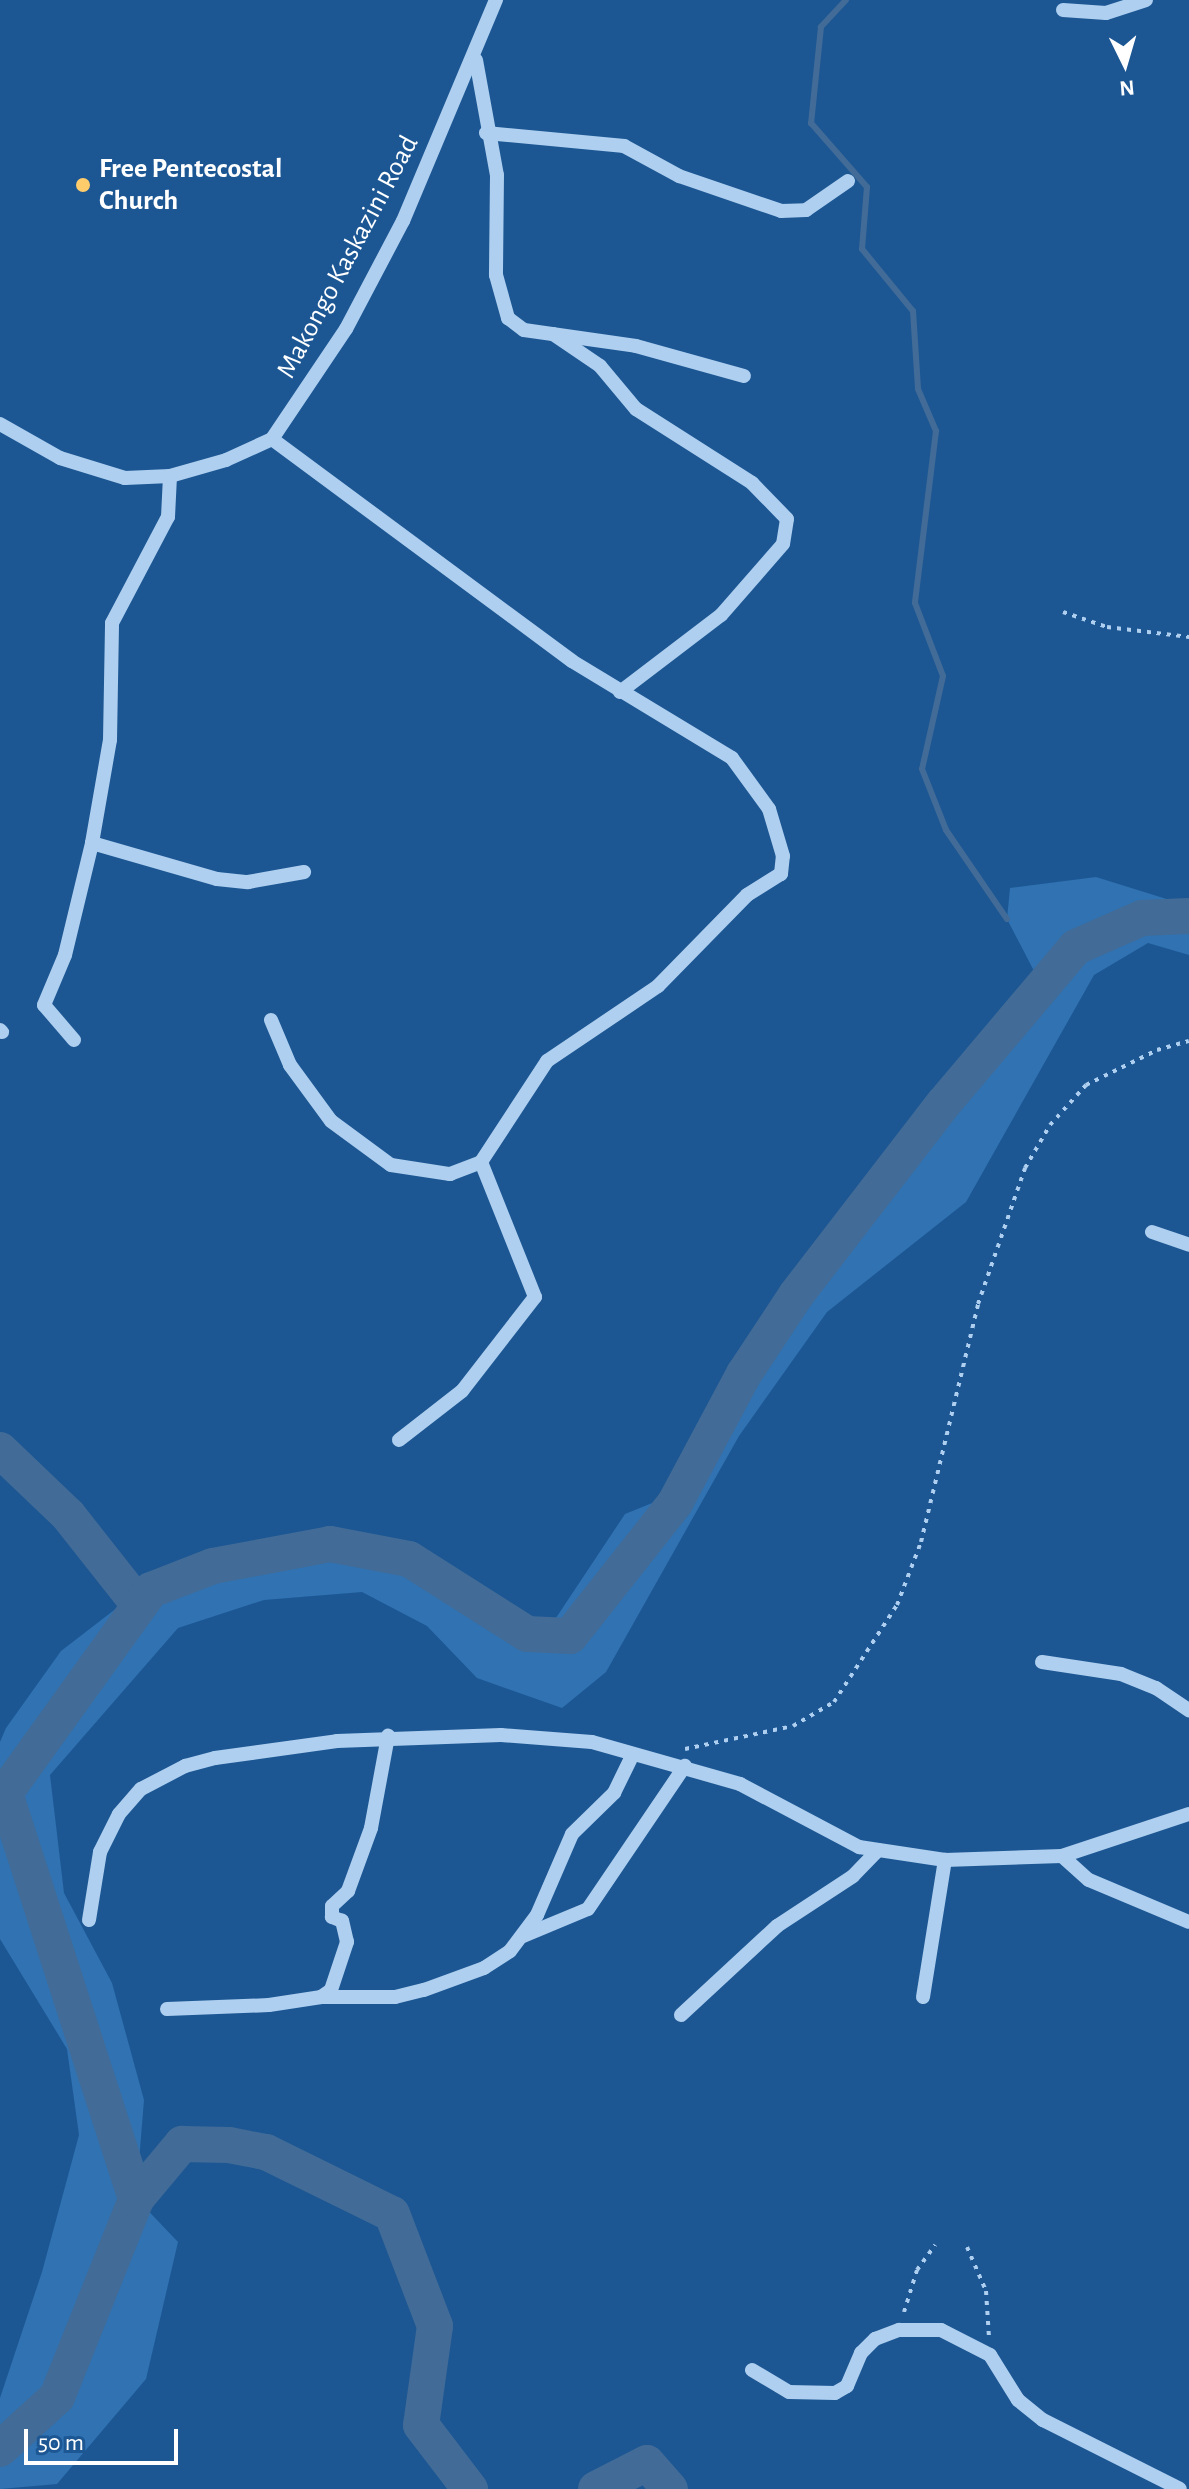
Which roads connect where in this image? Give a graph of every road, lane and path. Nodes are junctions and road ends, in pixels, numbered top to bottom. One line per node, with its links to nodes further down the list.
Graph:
1 (496, 0): 4 (street, Makongo Kaskazini Road)
2 (1146, 0): 3 (street)
3 (1063, 10)
4 (475, 56): 5 (street); 10 (street, Makongo Kaskazini Road)
5 (486, 133): 6 (street); 7 (street)
6 (848, 181)
7 (553, 334): 8 (street); 14 (street)
8 (744, 376)
9 (0, 424): 11 (street, Makongo Kaskazini Road)
10 (272, 439): 11 (street, Makongo Kaskazini Road); 14 (street)
11 (170, 476): 15 (street)
12 (1063, 612): 13 (path)
13 (1189, 637)
14 (620, 692): 20 (street)
15 (92, 843): 16 (street); 18 (street)
16 (304, 872)
17 (271, 1020): 20 (street)
18 (74, 1040)
19 (1189, 1041): 27 (path)
20 (481, 1162): 23 (street)
21 (1152, 1232): 22 (street)
22 (1189, 1245)
23 (399, 1440)
24 (1042, 1662): 25 (street)
25 (1189, 1710)
26 (388, 1736): 28 (street); 34 (street); 37 (street)
27 (682, 1749)
28 (633, 1754): 29 (street); 36 (street)
29 (685, 1766): 31 (street); 36 (street)
30 (1189, 1814): 32 (street)
31 (878, 1850): 33 (street); 40 (street)
32 (1062, 1856): 33 (street); 35 (street)
33 (945, 1860): 38 (street)
34 (89, 1920)
35 (1189, 1922)
36 (523, 1937): 37 (street)
37 (321, 1997): 39 (street)
38 (923, 1997)
39 (167, 2009)
40 (681, 2015)
41 (935, 2245): 43 (path)
42 (967, 2247): 44 (path)
43 (899, 2330): 44 (street); 45 (street)
44 (990, 2355): 46 (street)
45 (752, 2370)
46 (1180, 2489)

